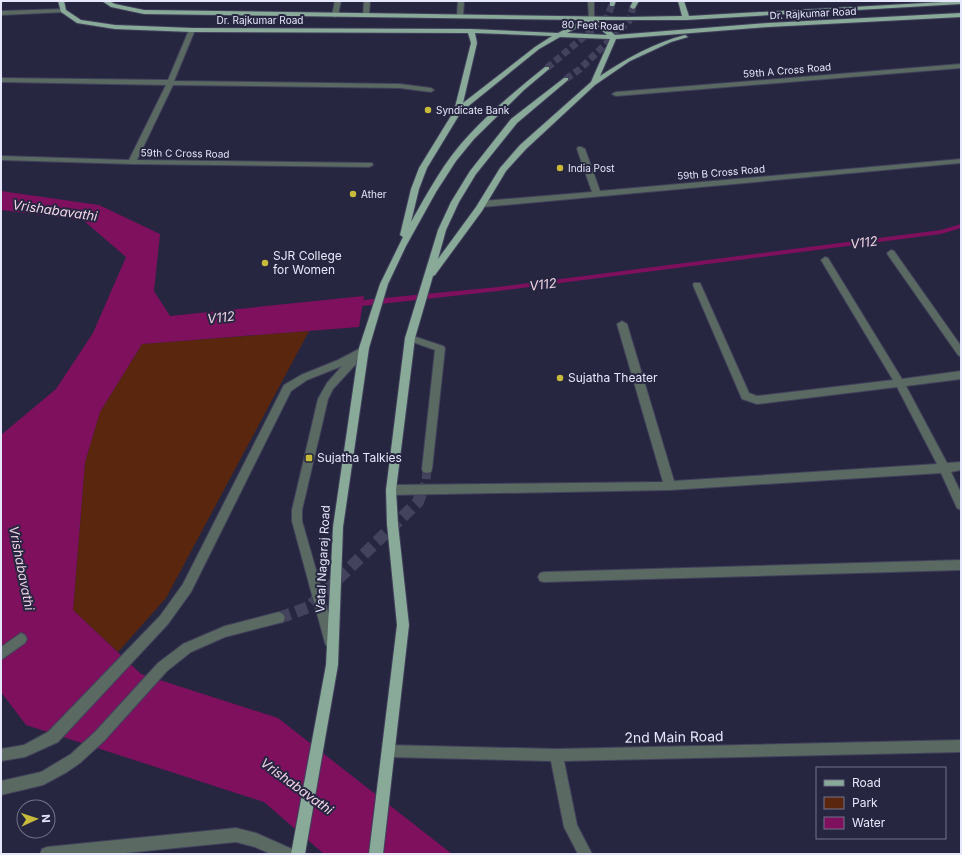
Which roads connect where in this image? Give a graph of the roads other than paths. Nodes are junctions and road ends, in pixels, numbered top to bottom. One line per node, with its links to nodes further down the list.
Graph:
1 (60, 1): 11 (main road)
2 (105, 1): 10 (main road, Dr. Rajkumar Road)
3 (338, 1): 13 (street)
4 (367, 1): 14 (street)
5 (461, 1): 16 (street)
6 (590, 1): 18 (street)
7 (681, 1): 17 (main road)
8 (943, 2): 9 (main road, Dr. Rajkumar Road); 17 (main road, Dr. Rajkumar Road)
9 (961, 2)
10 (115, 4): 13 (main road, Dr. Rajkumar Road)
11 (63, 11): 12 (street); 19 (main road, Dr. Rajkumar Road)
12 (1, 13)
13 (335, 14): 14 (main road, Dr. Rajkumar Road)
14 (366, 15): 16 (main road, Dr. Rajkumar Road)
15 (961, 15): 20 (main road, Dr. Rajkumar Road)
16 (460, 16): 18 (main road, Dr. Rajkumar Road)
17 (686, 18): 18 (main road, Dr. Rajkumar Road)
18 (592, 19): 22 (main road); 23 (main road)
19 (192, 30): 21 (main road, Dr. Rajkumar Road); 28 (street)
20 (714, 30): 23 (main road, 80 Feet Road); 29 (main road)
21 (471, 31): 22 (main road, 80 Feet Road); 32 (main road)
22 (560, 34): 23 (main road, 80 Feet Road); 32 (main road)
23 (614, 37): 29 (main road)
24 (961, 66): 31 (street, 59th A Cross Road)
25 (547, 68): 40 (main road)
26 (566, 79): 43 (main road)
27 (1, 80): 28 (street)
28 (170, 83): 30 (street); 36 (street)
29 (593, 84): 39 (main road)
30 (431, 90)
31 (616, 94)
32 (458, 111): 40 (main road)
33 (581, 149): 38 (street)
34 (1, 158): 36 (street, 59th C Cross Road)
35 (961, 160): 38 (street, 59th B Cross Road)
36 (132, 162): 37 (street, 59th C Cross Road)
37 (369, 164)
38 (597, 194): 39 (street, 59th B Cross Road)
39 (483, 204): 43 (main road)
40 (402, 246): 47 (main road, Vatal Nagaraj Road)
41 (891, 253): 48 (street)
42 (825, 260): 50 (street)
43 (427, 280): 46 (main road)
44 (697, 285): 50 (street)
45 (622, 324): 54 (street)
46 (411, 335): 53 (street); 55 (main road)
47 (361, 351): 61 (main road, Vatal Nagaraj Road); 61 (street); 65 (street)
48 (961, 352)
49 (961, 375): 50 (street)
50 (899, 382): 52 (street)
51 (961, 466): 52 (street)
52 (944, 468): 54 (street); 56 (street)
53 (427, 469)
54 (670, 486): 55 (street)
55 (391, 490): 64 (main road)
56 (961, 505)
57 (961, 565): 58 (street)
58 (544, 577)
59 (279, 618): 67 (street)
60 (21, 639): 62 (street)
61 (334, 652): 68 (main road, Vatal Nagaraj Road)
62 (1, 654)
63 (961, 746): 66 (street, 2nd Main Road)
64 (388, 750): 66 (street, 2nd Main Road); 72 (main road)
65 (1, 755)
66 (556, 756): 73 (street)
67 (1, 788)
68 (299, 848)
69 (159, 849): 70 (street); 71 (street)
70 (46, 854)
71 (287, 854)
72 (376, 854)
73 (585, 854)

